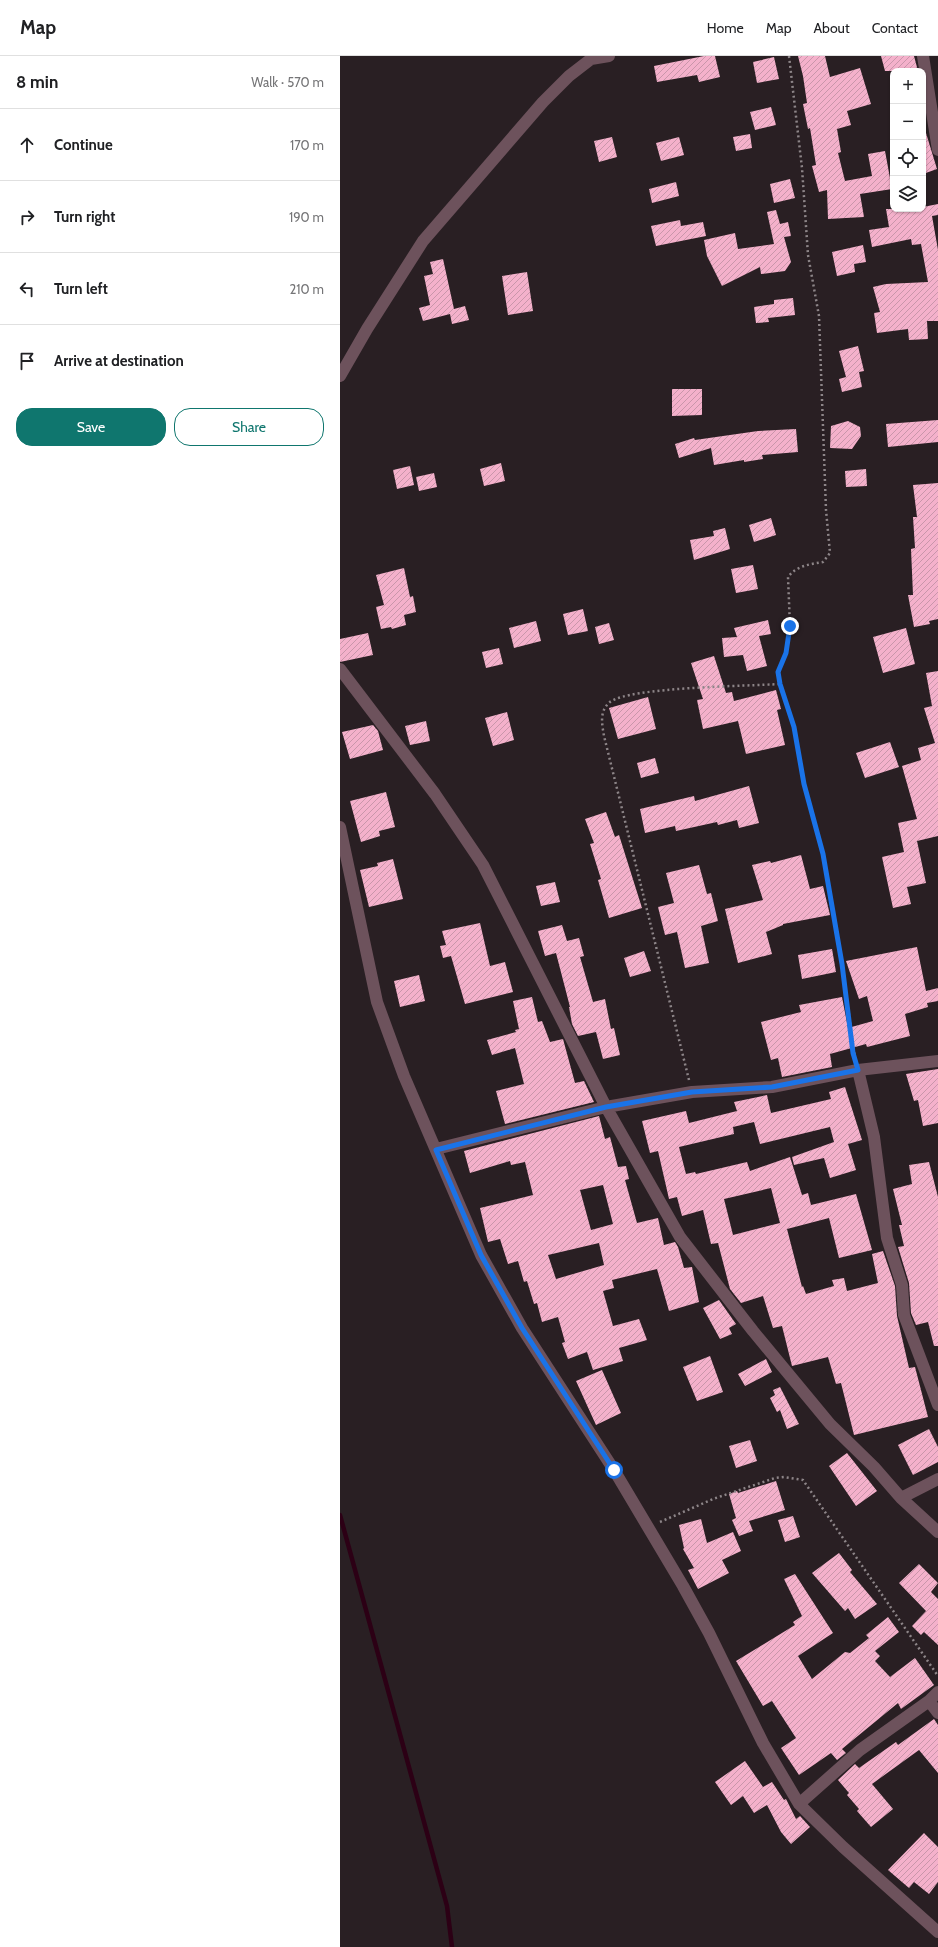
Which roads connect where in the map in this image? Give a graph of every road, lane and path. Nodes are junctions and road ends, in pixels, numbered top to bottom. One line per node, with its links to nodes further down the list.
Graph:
1 (609, 56): 5 (street)
2 (789, 56): 7 (path)
3 (923, 56): 4 (street)
4 (938, 150)
5 (340, 376)
6 (340, 669): 12 (street)
7 (780, 684): 10 (path); 11 (path)
8 (340, 827): 13 (street)
9 (938, 1061): 10 (street)
10 (858, 1070): 11 (street); 14 (street)
11 (692, 1092): 12 (street)
12 (606, 1107): 13 (street); 16 (street)
13 (436, 1150): 17 (street)
14 (938, 1405)
15 (938, 1479): 16 (street)
16 (900, 1498): 18 (street)
17 (648, 1527): 19 (path); 23 (street)
18 (938, 1532)
19 (938, 1676)
20 (938, 1692): 21 (street)
21 (929, 1701): 22 (street); 23 (street)
22 (938, 1713)
23 (799, 1804): 24 (street)
24 (938, 1932)

